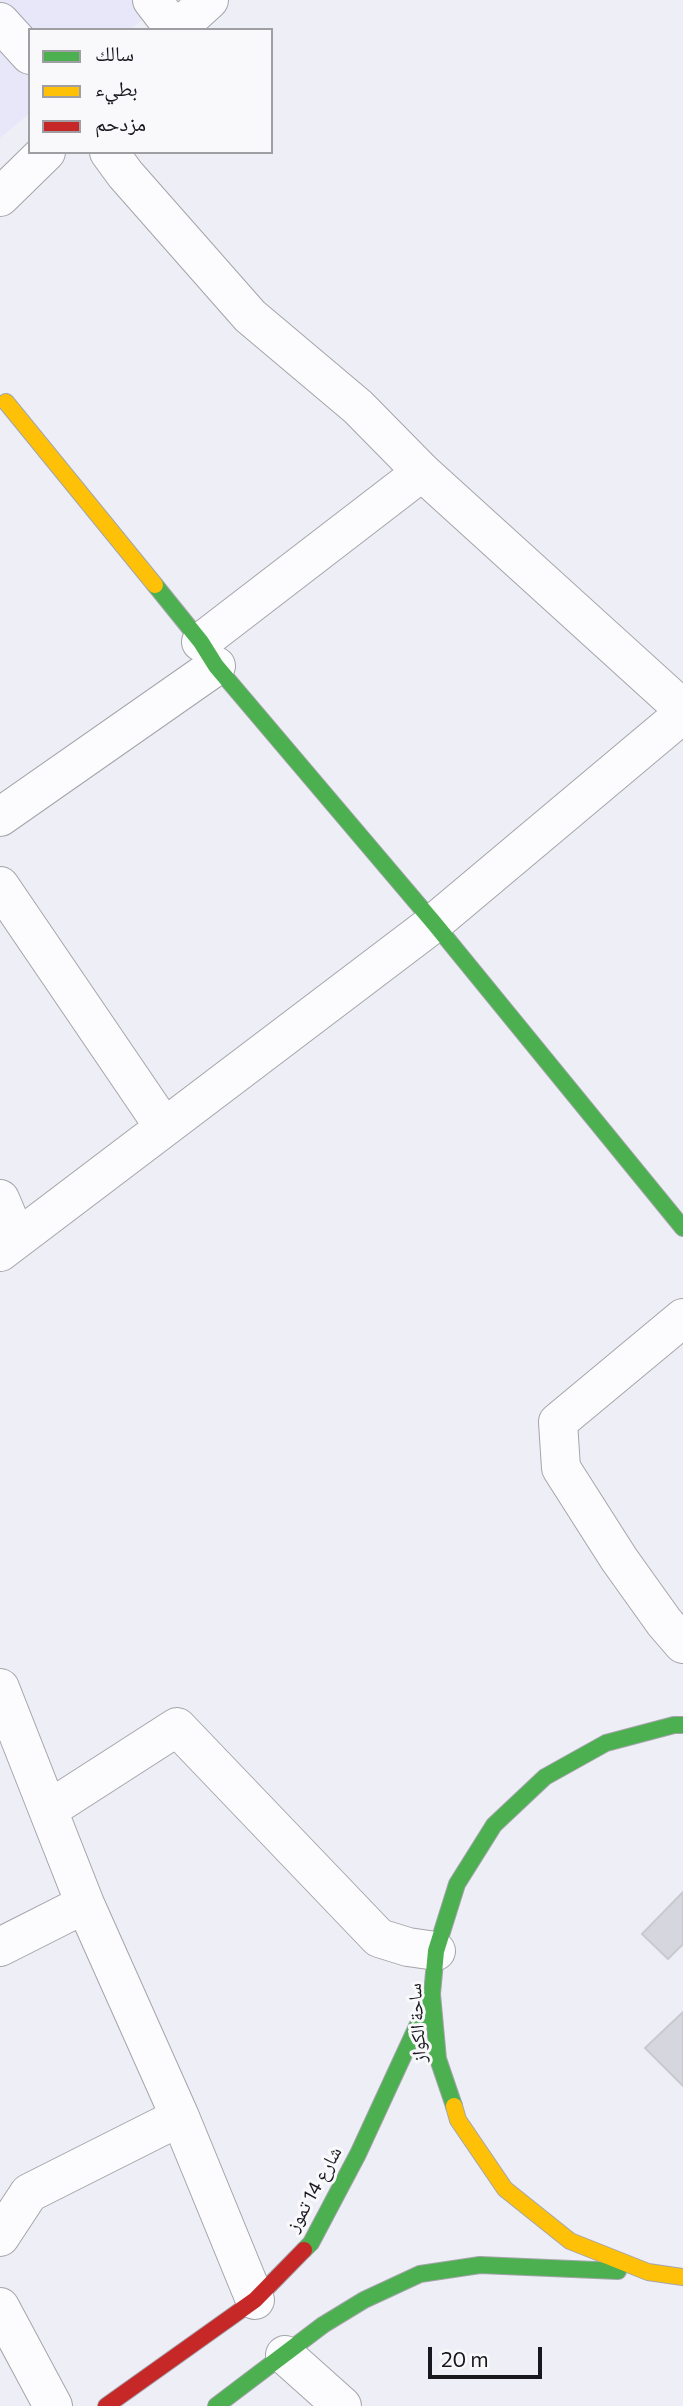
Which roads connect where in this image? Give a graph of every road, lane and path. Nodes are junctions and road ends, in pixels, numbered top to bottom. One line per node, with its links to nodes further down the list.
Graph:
1 (152, 0): 4 (street)
2 (209, 0): 5 (street)
3 (0, 22): 6 (street)
4 (173, 28)
5 (177, 28)
6 (28, 53)
7 (44, 154): 9 (street)
8 (110, 154): 11 (street)
9 (0, 197)
10 (3, 398): 12 (main road)
11 (422, 472): 12 (street); 13 (street)
12 (208, 654): 14 (street); 16 (main road)
13 (683, 711): 16 (street)
14 (0, 817)
15 (0, 886): 17 (street)
16 (434, 923): 17 (street); 19 (main road)
17 (164, 1127): 20 (street)
18 (0, 1199): 20 (street)
19 (683, 1228)
20 (8, 1246)
21 (683, 1318): 22 (street)
22 (683, 1644)
23 (0, 1688): 25 (street)
24 (683, 1725): 28 (main road, ساحة الكواز)
25 (48, 1810): 26 (street); 28 (street)
26 (85, 1903): 27 (street); 30 (street)
27 (0, 1947)
28 (436, 1951): 29 (main road, ساحة الكواز)
29 (432, 1994): 32 (main road, ساحة الكواز); 34 (main road, شارع 14 تموز)
30 (180, 2117): 31 (street); 34 (street)
31 (0, 2237)
32 (649, 2272): 33 (main road, ساحة الكواز); 36 (main road)
33 (683, 2277)
34 (255, 2300): 38 (main road, شارع 14 تموز)
35 (0, 2307): 37 (street)
36 (285, 2355): 39 (main road); 40 (street); 41 (street)
37 (53, 2406)
38 (106, 2406)
39 (216, 2406)
40 (300, 2406)
41 (342, 2406)

